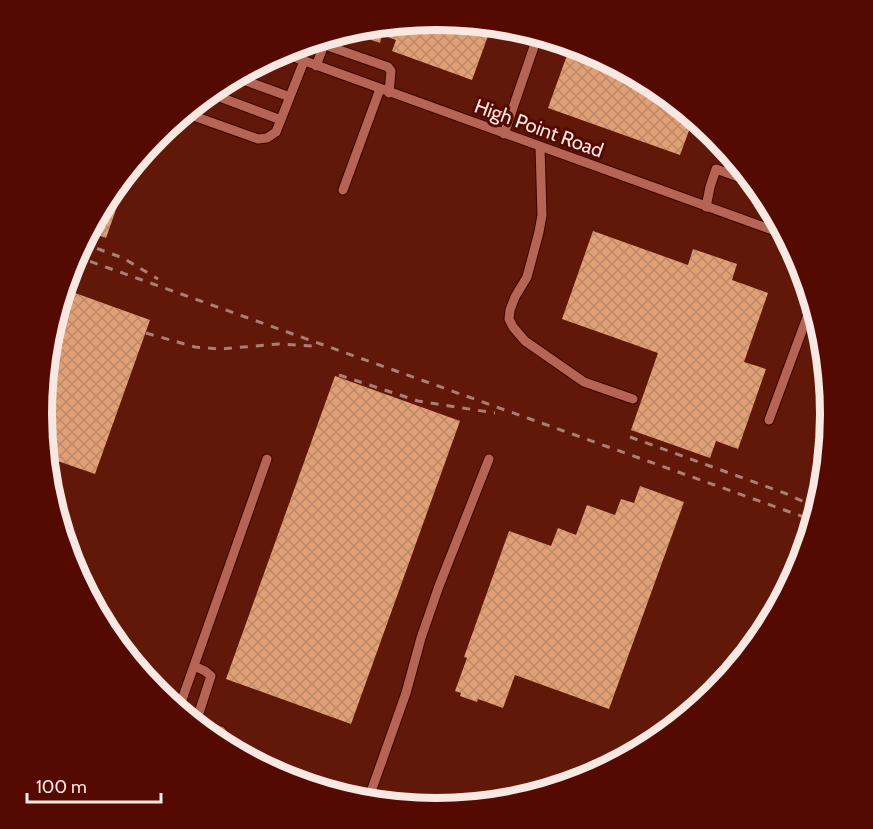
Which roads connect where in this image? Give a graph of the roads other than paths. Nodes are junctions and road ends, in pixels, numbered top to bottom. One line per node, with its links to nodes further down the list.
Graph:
1 (535, 43): 13 (street)
2 (333, 44): 8 (street)
3 (324, 47): 6 (street)
4 (294, 57): 5 (street, High Point Road)
5 (304, 61): 6 (street, High Point Road); 10 (street)
6 (316, 66): 8 (street, High Point Road)
7 (246, 81): 10 (street)
8 (384, 91): 13 (street, High Point Road); 16 (street)
9 (220, 97): 12 (street)
10 (290, 97): 12 (street)
11 (194, 116): 12 (street)
12 (281, 120)
13 (504, 134): 14 (street, High Point Road)
14 (540, 147): 17 (street, High Point Road); 20 (street)
15 (740, 178): 17 (street)
16 (343, 190)
17 (706, 207): 18 (street, High Point Road)
18 (774, 231)
19 (808, 315): 21 (street)
20 (633, 399)
21 (769, 420)
22 (267, 459): 24 (street)
23 (489, 459): 27 (street)
24 (194, 666): 25 (street); 26 (street)
25 (181, 702)
26 (195, 714)
27 (370, 793)

